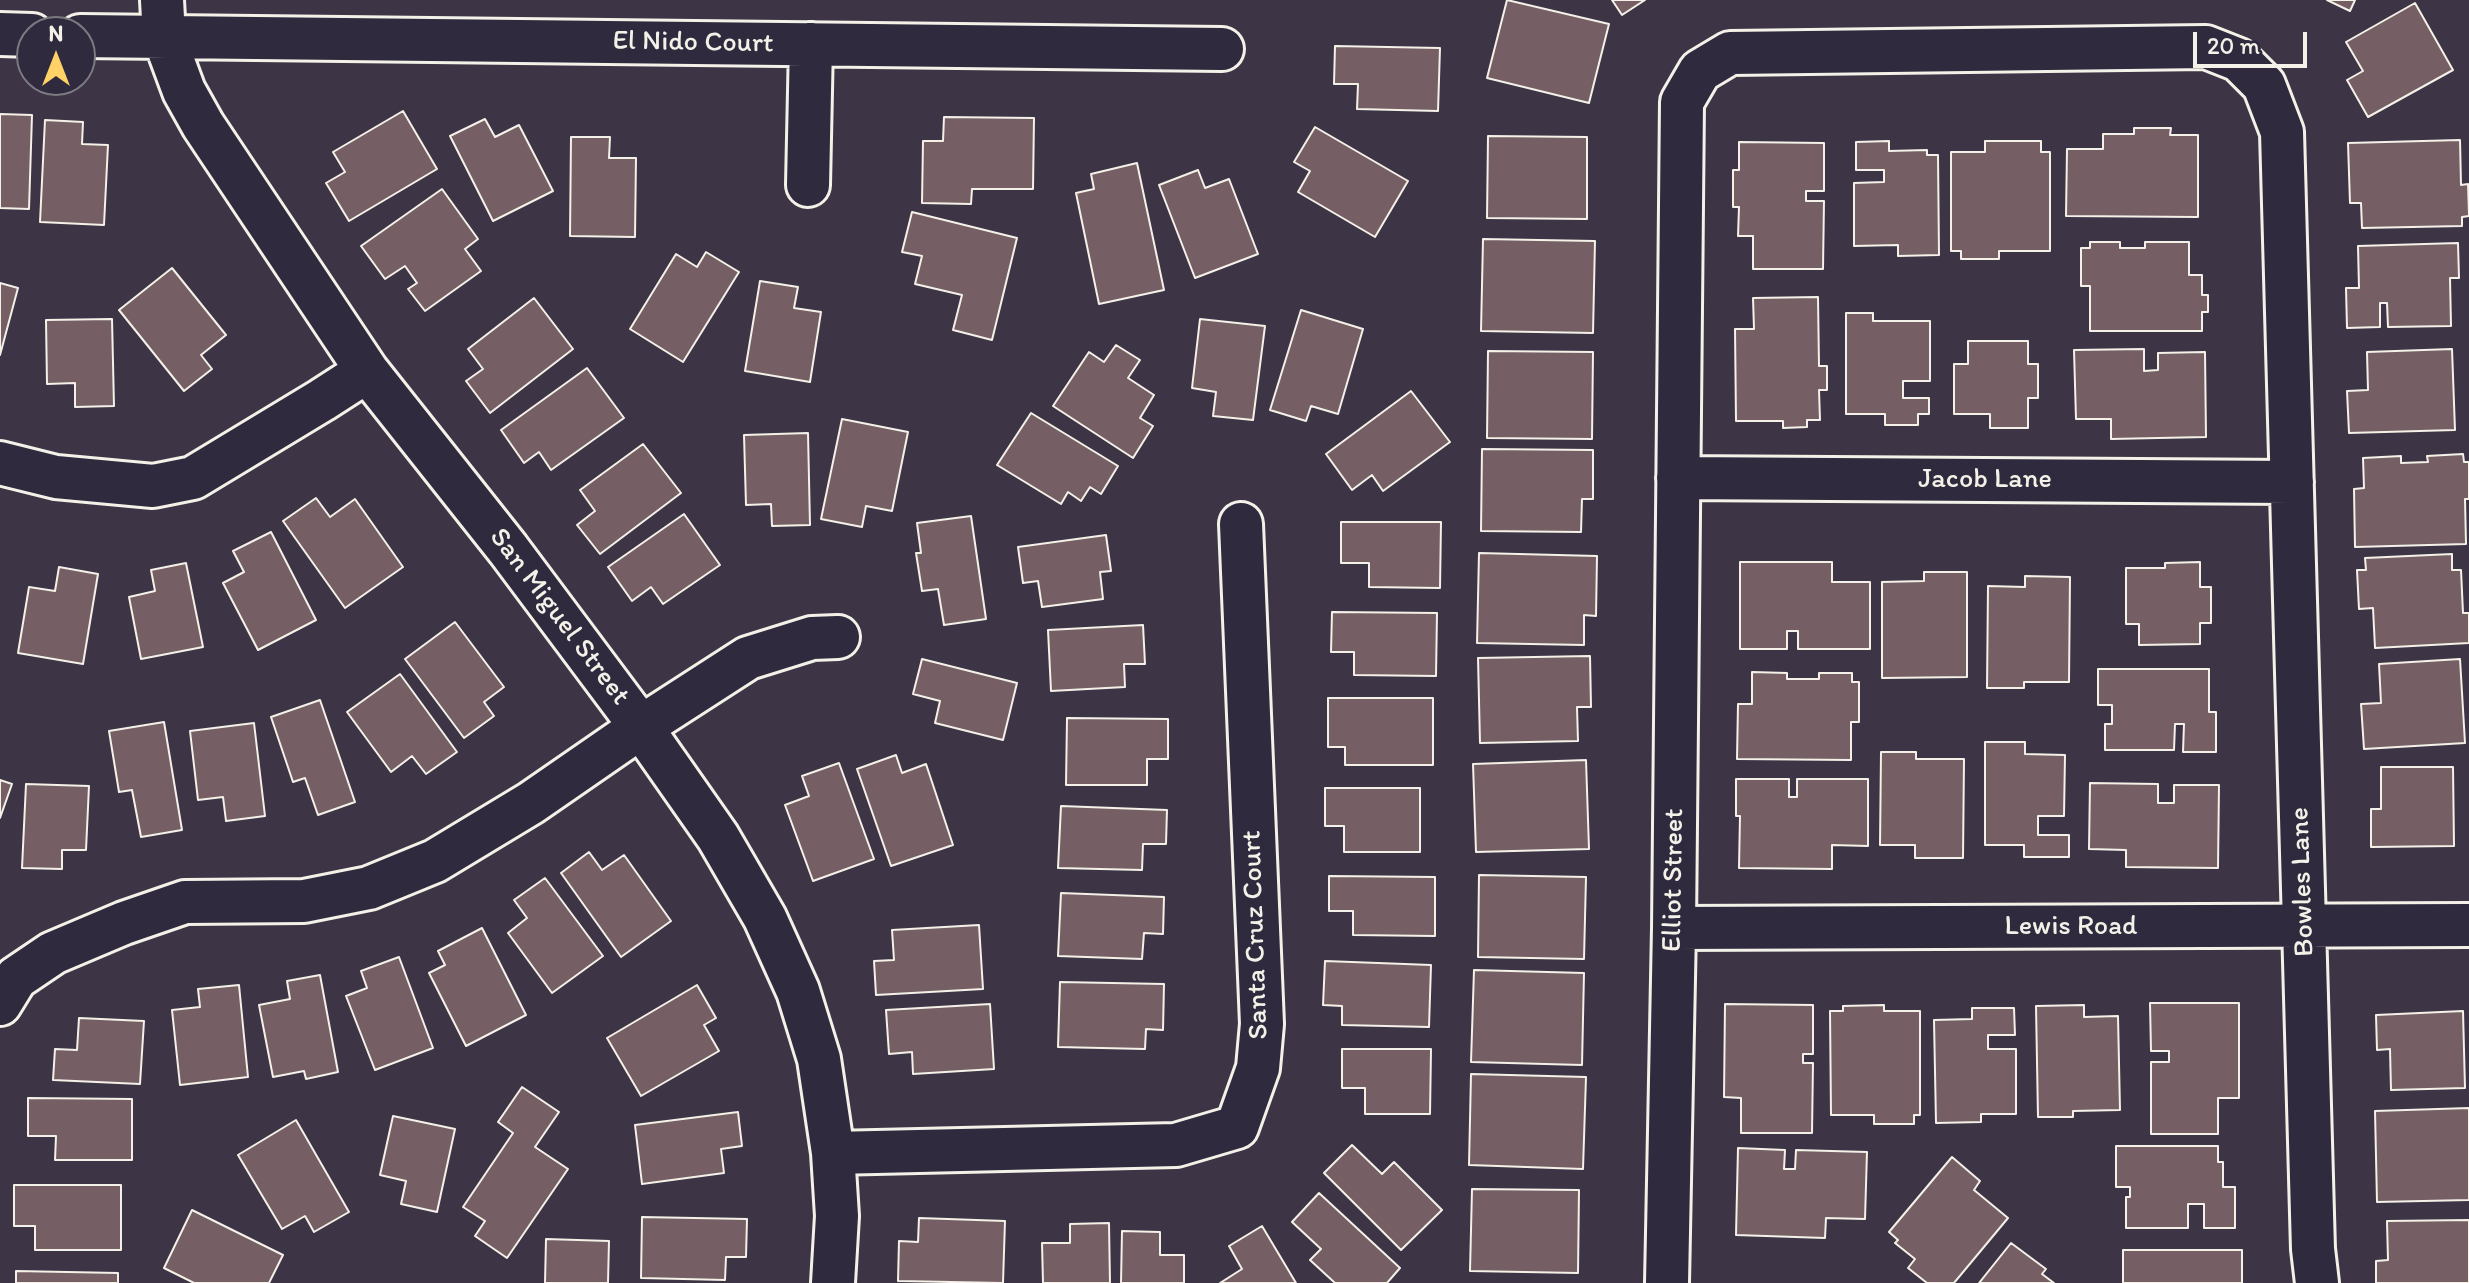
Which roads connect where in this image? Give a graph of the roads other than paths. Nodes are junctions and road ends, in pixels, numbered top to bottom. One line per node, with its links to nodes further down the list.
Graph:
1 (163, 19): 2 (street, El Nido Court); 3 (street, El Nido Court); 6 (street, San Miguel Street)
2 (96, 33)
3 (811, 44): 4 (street, El Nido Court); 5 (street)
4 (1222, 49)
5 (808, 185)
6 (367, 371): 7 (street); 12 (street, San Miguel Street)
7 (0, 463)
8 (1678, 478): 9 (street, Jacob Lane); 9 (street, Elliot Street); 15 (street, Elliot Street)
9 (2292, 482): 14 (street, Bowles Lane)
10 (1241, 524): 17 (street, Santa Cruz Court)
11 (838, 637): 12 (street)
12 (641, 727): 16 (street); 17 (street, San Miguel Street)
13 (2469, 925): 14 (street, Lewis Road)
14 (2304, 927): 15 (street, Lewis Road); 20 (street, Bowles Lane)
15 (1674, 928): 19 (street, Elliot Street)
16 (5, 984)
17 (833, 1153): 18 (street, San Miguel Street)
18 (833, 1283)
19 (1667, 1283)
20 (2317, 1283)

